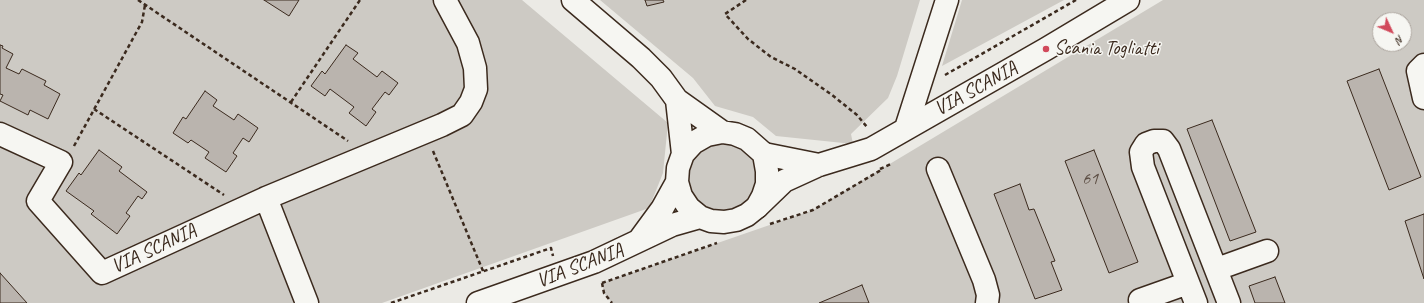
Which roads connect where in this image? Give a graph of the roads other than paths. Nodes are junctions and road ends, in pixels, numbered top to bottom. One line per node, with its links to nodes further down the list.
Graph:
1 (445, 0): 16 (street, VIA SCANIA)
2 (573, 0): 7 (street)
3 (947, 0): 8 (street)
4 (1128, 0): 8 (street, VIA SCANIA)
5 (1424, 65): 6 (street)
6 (1424, 98)
7 (677, 100): 9 (street); 11 (street)
8 (906, 128): 13 (street, VIA SCANIA)
9 (722, 132): 11 (street); 12 (street)
10 (0, 134): 16 (street, VIA SCANIA)
11 (683, 154): 15 (street, VIA SCANIA)
12 (764, 154): 13 (street); 17 (street, VIA SCANIA)
13 (819, 166): 17 (street, VIA SCANIA)
14 (938, 169): 26 (street)
15 (677, 182): 18 (street, VIA SCANIA); 19 (street, VIA SCANIA)
16 (266, 198): 24 (street)
17 (757, 206): 18 (street, VIA SCANIA)
18 (700, 217): 19 (street, VIA SCANIA)
19 (637, 243): 25 (street, VIA SCANIA)
20 (1267, 251): 21 (street)
21 (1217, 270): 22 (street); 28 (street)
22 (1188, 283): 23 (street); 27 (street)
23 (1140, 300)
24 (307, 303)
25 (478, 303)
26 (987, 303)
27 (1196, 303)
28 (1229, 303)

